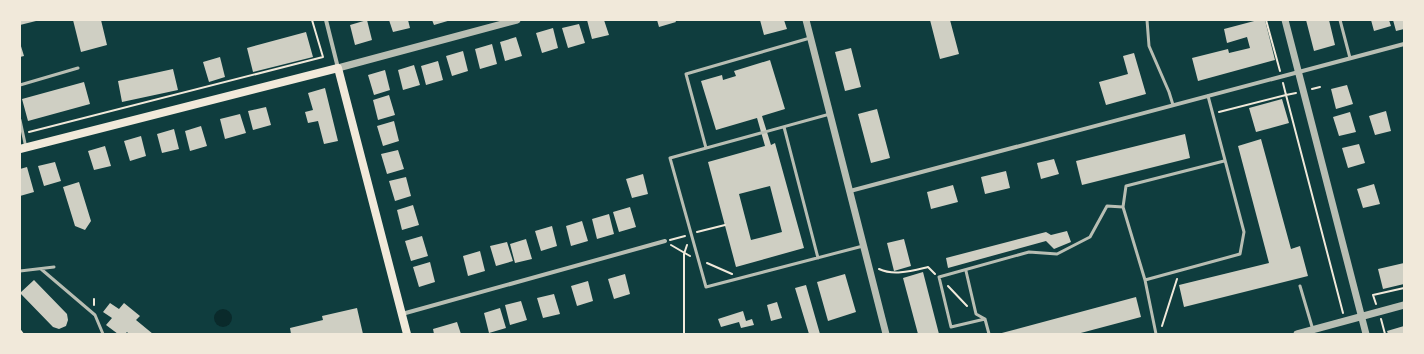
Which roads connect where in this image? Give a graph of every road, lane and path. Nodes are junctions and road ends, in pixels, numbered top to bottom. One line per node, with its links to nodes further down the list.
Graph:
1 (312, 20): 26 (path)
2 (326, 20): 13 (street)
3 (517, 20): 13 (street)
4 (806, 20): 9 (street)
5 (1147, 20): 21 (lane)
6 (1266, 20): 15 (path)
7 (1284, 20): 14 (street)
8 (1340, 20): 11 (lane)
9 (810, 38): 23 (street); 28 (lane)
10 (1404, 44): 11 (street)
11 (1350, 58): 14 (street)
12 (78, 68): 16 (lane)
13 (338, 68): 27 (main road); 49 (main road)
14 (1299, 72): 15 (street); 18 (street)
15 (1281, 76): 19 (path); 20 (street)
16 (20, 85)
17 (1320, 87): 18 (path)
18 (1304, 91): 19 (path); 51 (street)
19 (1286, 95): 22 (path); 47 (path)
20 (1208, 96): 21 (street); 22 (lane)
21 (1173, 105): 30 (street)
22 (1213, 113): 29 (lane)
23 (830, 114): 25 (lane); 30 (street)
24 (20, 120): 26 (lane)
25 (784, 126): 28 (lane); 35 (lane)
26 (23, 134): 27 (lane)
27 (23, 148)
28 (706, 148): 32 (lane)
29 (1224, 161): 31 (lane); 40 (lane)
30 (850, 191): 34 (street)
31 (1123, 207): 39 (lane); 43 (lane)
32 (691, 234): 35 (lane); 59 (path)
33 (665, 242): 49 (street)
34 (864, 246): 35 (lane); 36 (street)
35 (818, 258)
36 (869, 264): 42 (path); 60 (street)
37 (54, 267): 38 (lane)
38 (41, 269): 41 (lane); 57 (lane)
39 (966, 270): 42 (lane); 50 (lane)
40 (1180, 270): 43 (lane); 53 (path)
41 (20, 271)
42 (939, 277): 50 (path); 52 (lane)
43 (1145, 280): 62 (lane)
44 (1300, 286): 55 (lane)
45 (1404, 288): 46 (path)
46 (1373, 295)
47 (1341, 304)
48 (1404, 305): 51 (street)
49 (402, 314): 58 (main road)
50 (976, 314): 52 (lane)
51 (1362, 316): 55 (street); 64 (street)
52 (985, 319): 61 (lane)
53 (1161, 327)
54 (20, 330): 56 (path)
55 (1313, 330): 63 (street)
56 (23, 334)
57 (103, 334)
58 (407, 334)
59 (684, 334)
60 (886, 334)
61 (989, 334)
62 (1156, 334)
63 (1298, 334)
64 (1366, 334)

